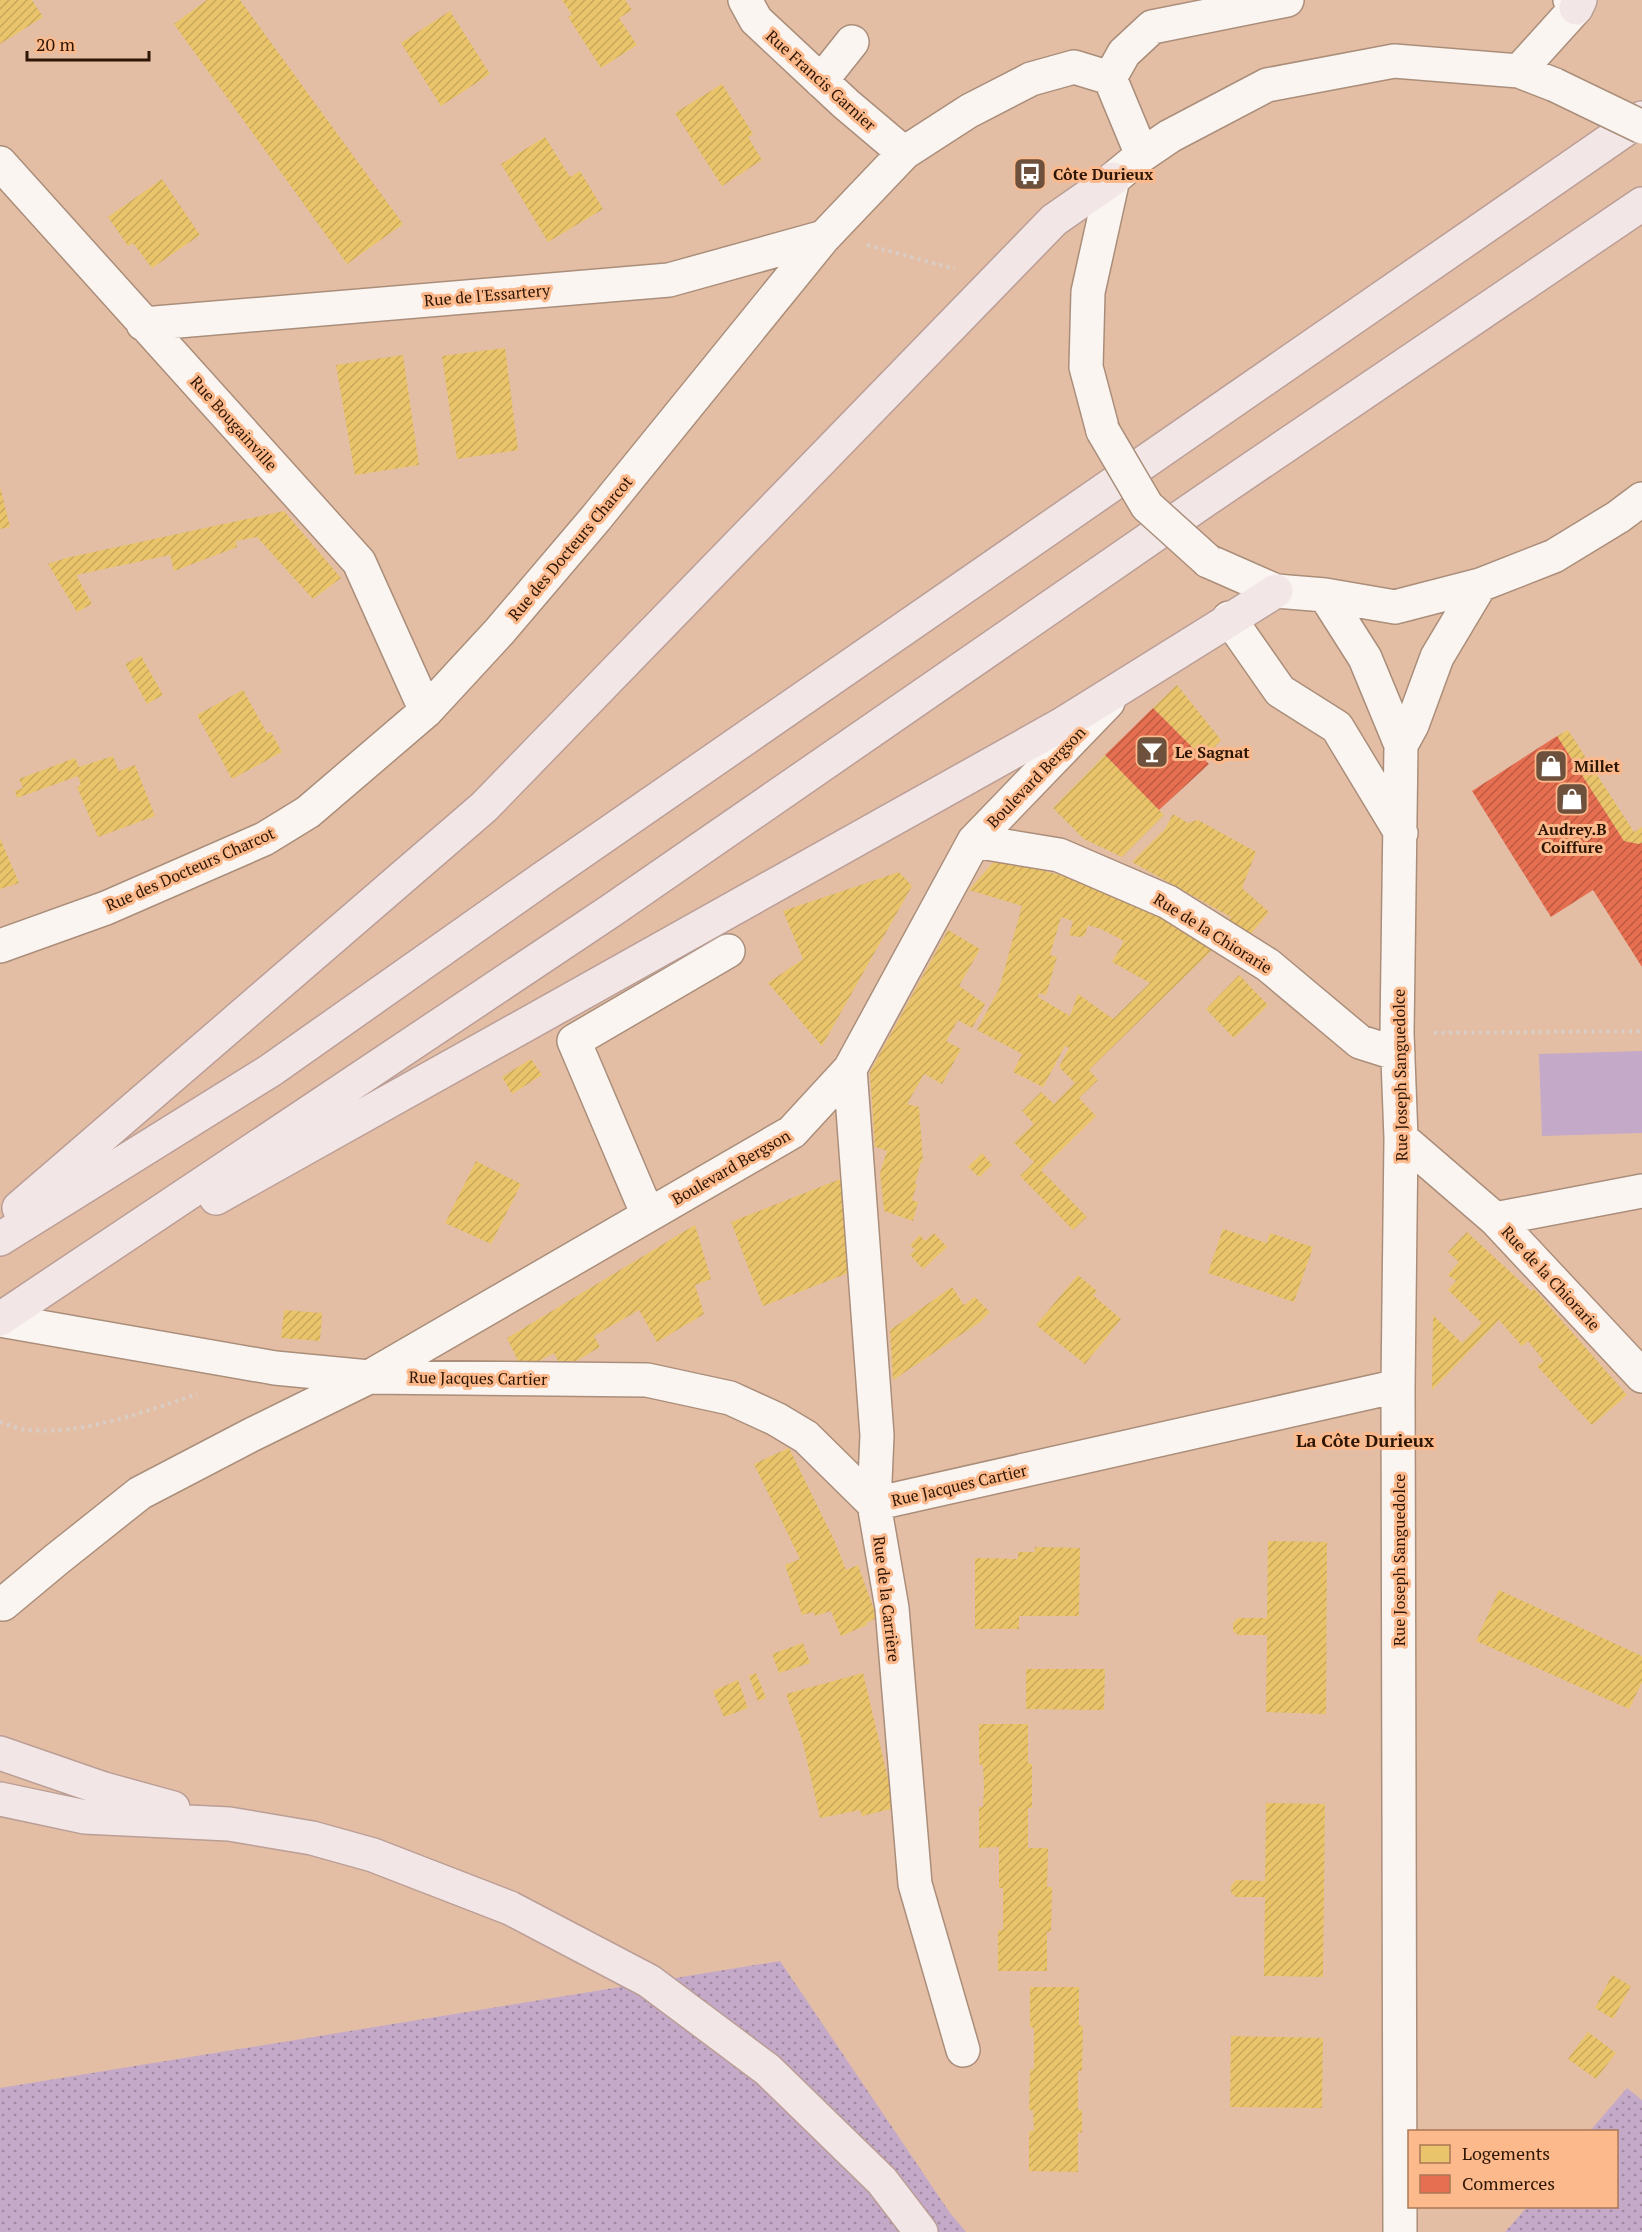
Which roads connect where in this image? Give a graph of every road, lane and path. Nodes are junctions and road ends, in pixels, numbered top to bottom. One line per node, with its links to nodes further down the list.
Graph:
1 (745, 0): 7 (street, Rue Francis Garnier)
2 (1287, 0): 6 (street)
3 (1575, 3): 5 (street)
4 (852, 42): 7 (street)
5 (1519, 71): 9 (street, bridge); 11 (street)
6 (1110, 78): 10 (street, Rue des Docteurs Charcot); 11 (street)
7 (821, 81): 10 (street, Rue Francis Garnier)
8 (1642, 118): 38 (main road)
9 (1642, 127)
10 (904, 153): 15 (street, Rue des Docteurs Charcot)
11 (1142, 155): 13 (street)
12 (0, 163): 17 (street, Rue Bougainville)
13 (1113, 179): 16 (main road); 20 (street, bridge)
14 (1642, 204): 39 (main road)
15 (828, 233): 16 (path); 17 (street, Rue de l'Essartery); 24 (street, Rue des Docteurs Charcot)
16 (1000, 274): 37 (main road)
17 (143, 324): 24 (street, Rue Bougainville)
18 (1642, 499): 19 (street)
19 (1480, 585): 21 (street); 25 (street)
20 (1276, 591): 21 (street); 22 (main road)
21 (1325, 595): 25 (street)
22 (1229, 618): 23 (main road); 26 (street)
23 (1126, 684): 27 (street, Boulevard Bergson); 39 (main road)
24 (426, 711): 28 (street, Rue des Docteurs Charcot)
25 (1401, 745): 26 (street, Rue Joseph Sanguedolce)
26 (1402, 834): 31 (street, Rue Joseph Sanguedolce)
27 (974, 841): 31 (street, Rue de la Chiorarie); 32 (street, Boulevard Bergson)
28 (0, 946)
29 (728, 951): 35 (street)
30 (1642, 1031): 31 (path)
31 (1397, 1044): 33 (street, Rue Joseph Sanguedolce)
32 (850, 1070): 35 (street, Boulevard Bergson); 45 (street, Rue de la Carrière)
33 (1401, 1138): 36 (street, Rue de la Chiorarie); 42 (street, Rue Joseph Sanguedolce)
34 (1642, 1191): 36 (street)
35 (648, 1215): 41 (street, Boulevard Bergson)
36 (1495, 1219): 40 (street, Rue de la Chiorarie)
37 (0, 1224)
38 (0, 1239)
39 (0, 1319): 41 (street, Rue Jacques Cartier)
40 (1642, 1376)
41 (369, 1377): 45 (street, Rue Jacques Cartier); 46 (street, Boulevard Bergson)
42 (1398, 1386): 45 (street, Rue Jacques Cartier); 52 (street, Rue Joseph Sanguedolce)
43 (207, 1390): 44 (path)
44 (0, 1422)
45 (874, 1504): 50 (street, Rue de la Carrière)
46 (3, 1604)
47 (0, 1753): 49 (main road)
48 (0, 1798): 49 (main road)
49 (229, 1824): 51 (main road)
50 (963, 2050)
51 (921, 2232)
52 (1400, 2232)

